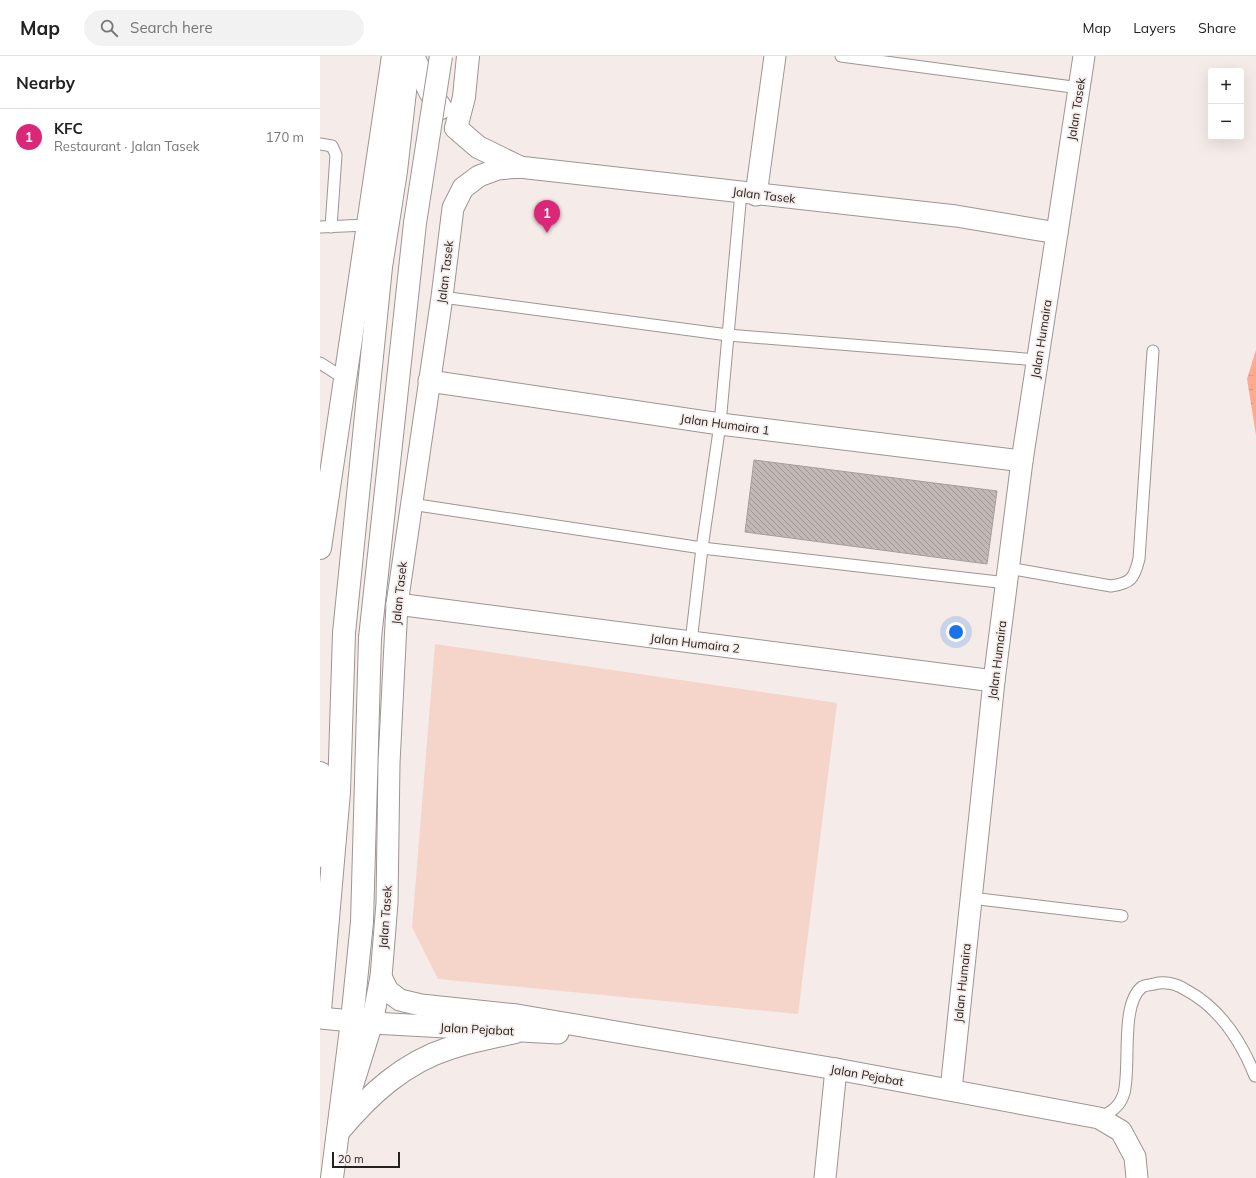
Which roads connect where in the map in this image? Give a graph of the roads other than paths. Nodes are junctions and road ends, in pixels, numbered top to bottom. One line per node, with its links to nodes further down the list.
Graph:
1 (392, 56): 14 (main road)
2 (409, 56): 34 (main road)
3 (413, 56): 10 (main road)
4 (440, 56): 40 (main road, bridge)
5 (468, 56): 10 (main road)
6 (776, 56): 13 (street)
7 (841, 56): 9 (lane)
8 (1084, 56): 9 (street, Jalan Tasek)
9 (1080, 88): 16 (street, Jalan Tasek)
10 (456, 128): 12 (main road)
11 (320, 144): 15 (lane)
12 (519, 167): 13 (street, Jalan Tasek); 17 (street, Jalan Tasek)
13 (748, 194): 16 (street, Jalan Tasek); 18 (lane)
14 (368, 225): 15 (lane); 22 (main road)
15 (326, 227)
16 (1057, 232): 20 (street, Jalan Humaira)
17 (442, 297): 18 (lane); 23 (street, Jalan Tasek)
18 (728, 334): 20 (lane); 24 (lane)
19 (1153, 351): 29 (lane)
20 (1038, 360): 25 (street, Jalan Humaira)
21 (320, 363): 22 (lane)
22 (345, 379): 27 (main road)
23 (429, 381): 24 (street, Jalan Humaira 1); 26 (street, Jalan Tasek)
24 (720, 424): 25 (street, Jalan Humaira 1); 28 (lane)
25 (1022, 461): 29 (street, Jalan Humaira)
26 (411, 504): 28 (lane); 30 (street, Jalan Tasek)
27 (320, 548)
28 (702, 548): 29 (lane); 31 (lane)
29 (1007, 576): 32 (street, Jalan Humaira)
30 (397, 604): 31 (street, Jalan Humaira 2); 37 (street, Jalan Tasek)
31 (692, 642): 32 (street, Jalan Humaira 2)
32 (994, 681): 35 (street, Jalan Humaira)
33 (320, 773): 34 (main road)
34 (330, 893): 38 (main road)
35 (971, 898): 36 (lane); 45 (street, Jalan Humaira)
36 (1122, 916)
37 (380, 977): 40 (street, Jalan Tasek); 42 (street, Jalan Pejabat)
38 (320, 1010)
39 (320, 1018): 40 (street, Jalan Pejabat)
40 (362, 1022): 41 (street, Jalan Pejabat); 47 (main road)
41 (515, 1032): 42 (street, Jalan Pejabat); 47 (main road)
42 (634, 1034): 43 (street, Jalan Pejabat)
43 (836, 1069): 45 (street, Jalan Pejabat); 49 (street)
44 (1255, 1076): 46 (lane)
45 (951, 1090): 46 (street, Jalan Pejabat)
46 (1099, 1118): 50 (street, Jalan Pejabat)
47 (338, 1132): 48 (main road)
48 (332, 1178)
49 (825, 1178)
50 (1137, 1178)

